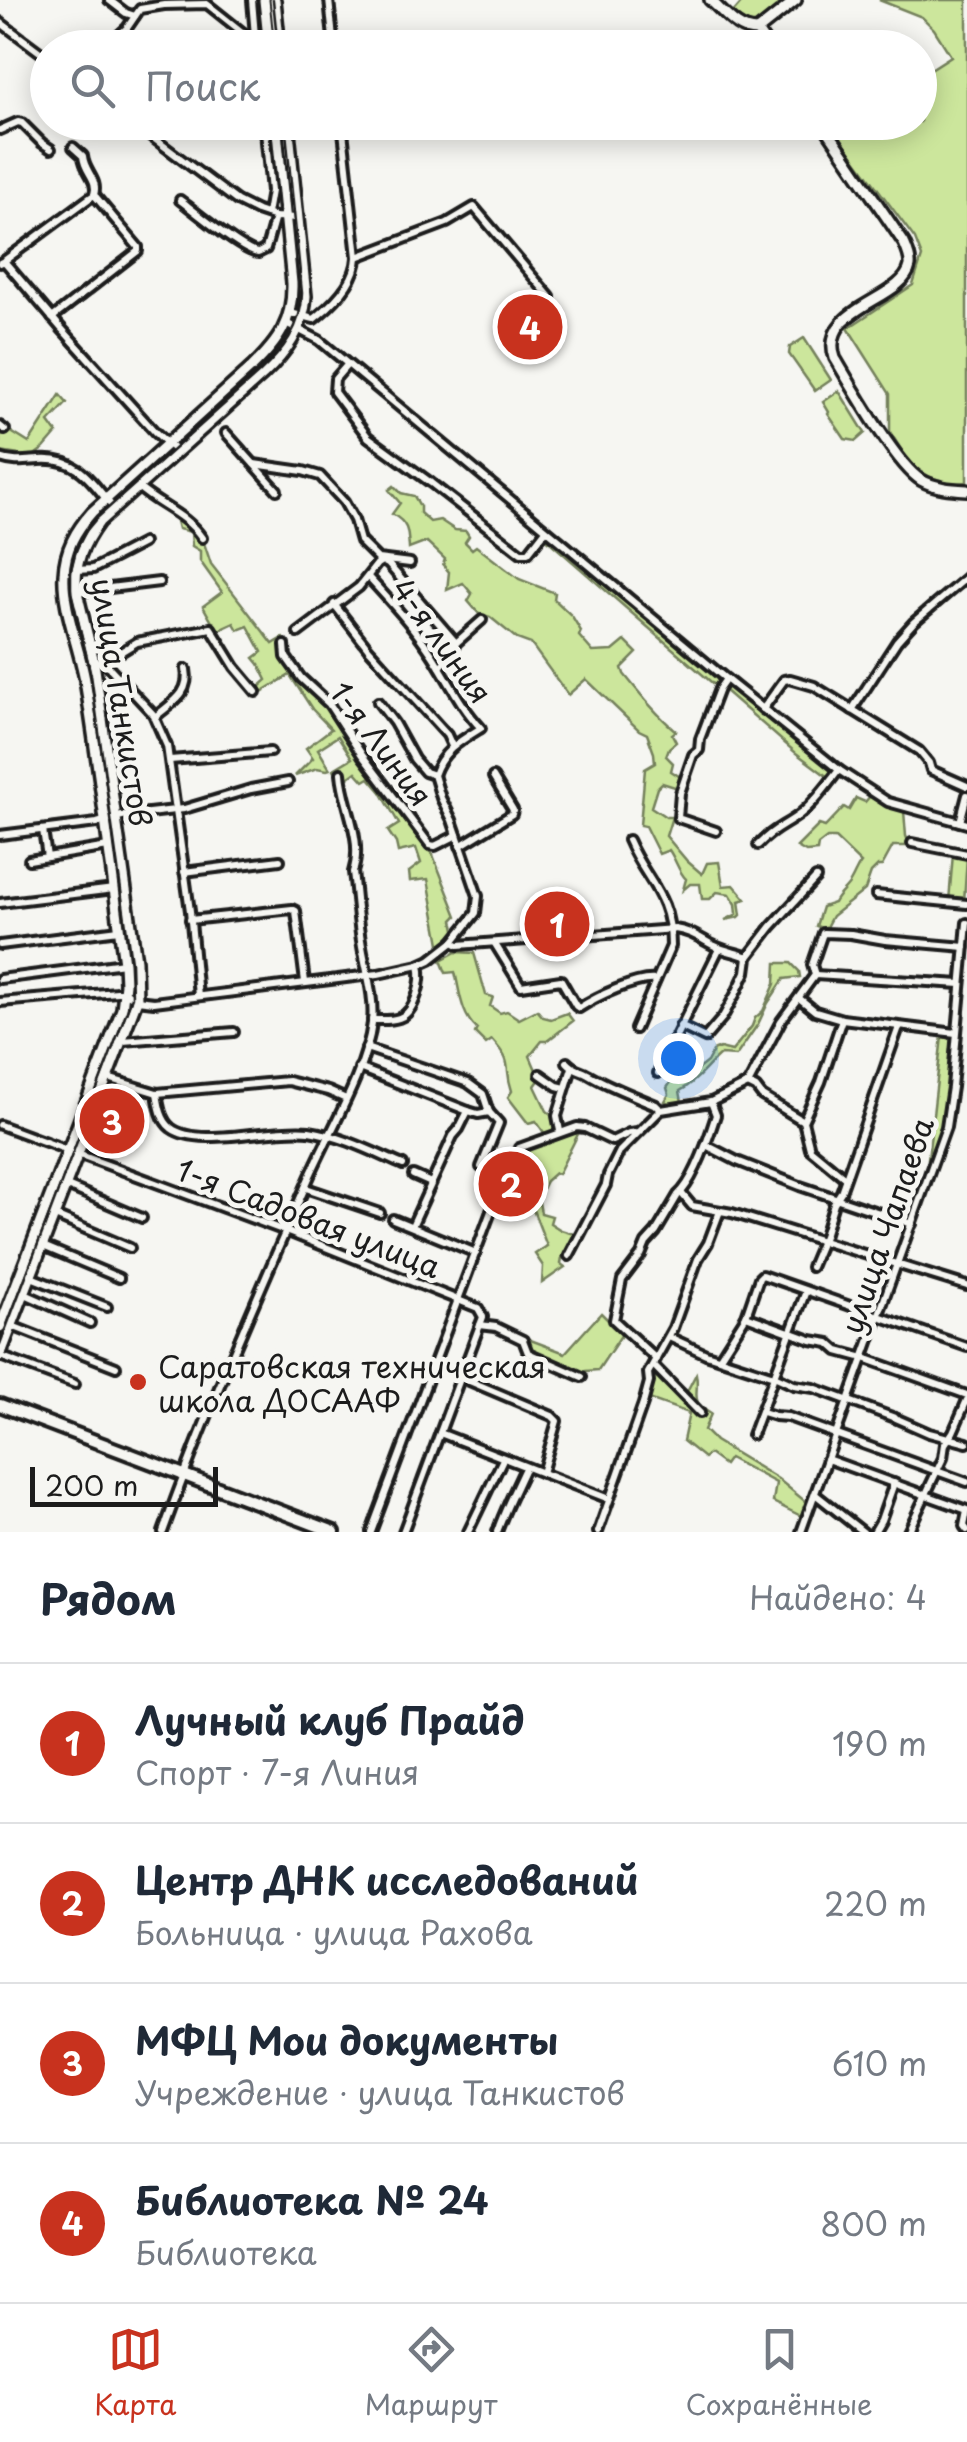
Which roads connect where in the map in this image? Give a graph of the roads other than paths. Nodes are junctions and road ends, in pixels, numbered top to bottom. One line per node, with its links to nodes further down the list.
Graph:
1 (108, 0): 8 (street)
2 (252, 0): 12 (street)
3 (264, 0): 13 (main road)
4 (275, 0): 14 (main road)
5 (329, 0): 15 (street)
6 (710, 0): 16 (main road)
7 (796, 0): 17 (main road)
8 (135, 16): 10 (street); 11 (street)
9 (0, 22): 18 (street)
10 (124, 30)
11 (238, 30)
12 (255, 30)
13 (267, 30)
14 (278, 30)
15 (332, 30)
16 (745, 30)
17 (759, 30)
18 (30, 44)
19 (0, 130): 20 (street)
20 (30, 132)
21 (40, 140): 29 (street)
22 (156, 140): 32 (street)
23 (266, 140): 32 (street)
24 (276, 140): 32 (main road)
25 (290, 140): 33 (main road, улица Танкистов)
26 (344, 140): 34 (street)
27 (834, 140): 49 (main road)
28 (73, 148): 30 (street)
29 (51, 149)
30 (94, 196): 35 (street); 37 (street)
31 (180, 200): 32 (street)
32 (276, 217): 33 (street); 38 (main road)
33 (298, 218): 39 (main road, улица Танкистов)
34 (358, 258): 36 (street); 39 (street)
35 (2, 262): 37 (street)
36 (550, 297)
37 (52, 318): 43 (street)
38 (288, 318): 39 (street); 40 (street); 43 (main road, улица Танкистов)
39 (303, 318): 40 (main road, улица Танкистов)
40 (299, 329): 41 (street); 44 (main road, улица Танкистов)
41 (347, 365): 52 (street); 52 (street)
42 (226, 433): 46 (street)
43 (168, 442): 44 (street); 50 (main road, улица Танкистов)
44 (177, 452): 47 (main road, улица Танкистов)
45 (0, 458): 50 (street)
46 (254, 464): 48 (street); 55 (street)
47 (138, 488): 51 (main road, улица Танкистов); 53 (street)
48 (277, 490)
49 (967, 490)
50 (106, 499): 51 (street); 88 (main road, улица Танкистов)
51 (114, 509): 57 (main road, улица Танкистов)
52 (546, 530): 71 (street)
53 (202, 538)
54 (143, 543): 57 (street)
55 (382, 561): 56 (street); 58 (street); 65 (street)
56 (410, 563)
57 (77, 570): 61 (main road, улица Танкистов)
58 (368, 577): 62 (street); 69 (street, 4-я линия)
59 (967, 577): 75 (street)
60 (159, 582): 61 (street)
61 (77, 592): 68 (main road, улица Танкистов)
62 (334, 604): 64 (street); 77 (street)
63 (482, 620): 65 (street)
64 (298, 633)
65 (456, 642): 69 (street)
66 (285, 645): 93 (street, 1-я Линия)
67 (106, 661): 68 (street); 72 (street); 76 (street, улица Танкистов)
68 (94, 662): 88 (main road, улица Танкистов)
69 (440, 667): 77 (street, 4-я линия)
70 (186, 669): 76 (street)
71 (726, 679): 74 (street); 91 (street)
72 (256, 692)
73 (378, 702): 82 (street)
74 (763, 709): 75 (street); 80 (street)
75 (852, 710): 85 (street)
76 (155, 717): 79 (street, улица Танкистов)
77 (452, 746): 82 (street)
78 (266, 752): 79 (street)
79 (170, 760): 87 (street, улица Танкистов)
80 (839, 770): 89 (street); 96 (street)
81 (341, 773): 121 (street)
82 (434, 775): 93 (street)
83 (493, 777): 98 (street)
84 (288, 782): 87 (street)
85 (967, 786)
86 (967, 795): 89 (street)
87 (176, 810): 88 (street); 103 (street, улица Танкистов)
88 (110, 819): 90 (street); 97 (main road, улица Танкистов); 130 (main road, улица Танкистов)
89 (964, 823)
90 (43, 830): 92 (street); 100 (street)
91 (716, 831)
92 (0, 835)
93 (457, 835): 98 (street)
94 (628, 840): 111 (street)
95 (912, 843): 99 (street)
96 (758, 845)
97 (108, 846): 100 (street); 105 (main road, улица Танкистов)
98 (460, 846): 113 (street)
99 (967, 854)
100 (47, 857): 101 (street)
101 (29, 860)
102 (280, 860): 103 (street)
103 (184, 872): 109 (street, улица Танкистов)
104 (816, 878): 118 (street)
105 (114, 889): 107 (street); 112 (main road, улица Танкистов)
106 (876, 895): 108 (street)
107 (0, 903)
108 (967, 904)
109 (190, 920): 125 (street); 128 (street, улица Танкистов)
110 (967, 923): 116 (street, улица Чапаева)
111 (670, 929): 114 (street); 117 (street); 124 (street)
112 (119, 930): 115 (street); 119 (main road, улица Танкистов)
113 (453, 942): 114 (street); 120 (street)
114 (495, 944): 124 (street)
115 (0, 945)
116 (964, 948): 122 (street); 126 (street, улица Чапаева)
117 (719, 949): 118 (street); 135 (street)
118 (748, 957): 135 (street)
119 (124, 963): 123 (street); 127 (main road, улица Танкистов)
120 (419, 965): 121 (street); 134 (street)
121 (367, 976): 125 (street); 134 (street)
122 (815, 976): 126 (street); 129 (street)
123 (0, 979)
124 (656, 980): 137 (street)
125 (305, 982): 128 (street)
126 (960, 984): 132 (street, улица Чапаева)
127 (125, 992): 130 (street); 131 (street); 160 (main road, улица Танкистов)
128 (198, 996): 130 (street)
129 (799, 998): 133 (street); 146 (street)
130 (137, 1000): 140 (main road, улица Танкистов)
131 (0, 1002)
132 (963, 1012): 139 (street, улица Чапаева)
133 (842, 1019): 136 (street); 154 (street)
134 (372, 1020): 141 (street)
135 (680, 1026): 143 (street)
136 (898, 1027): 139 (street); 165 (street)
137 (636, 1030)
138 (234, 1032): 140 (street)
139 (956, 1033): 176 (street, улица Чапаева)
140 (122, 1042): 145 (main road, улица Танкистов)
141 (366, 1048): 142 (street); 153 (street)
142 (359, 1068): 149 (street); 152 (street)
143 (658, 1072)
144 (540, 1074): 147 (street)
145 (108, 1078): 148 (street); 161 (main road, улица Танкистов)
146 (748, 1084): 150 (street); 154 (street)
147 (566, 1088): 151 (street); 156 (street)
148 (158, 1093): 149 (street); 158 (street)
149 (346, 1099): 158 (street)
150 (711, 1102): 151 (street); 159 (street)
151 (661, 1110): 157 (street)
152 (468, 1112): 153 (street); 166 (street)
153 (489, 1112): 163 (street)
154 (802, 1121): 165 (street)
155 (0, 1125): 160 (street, 1-я Садовая улица)
156 (558, 1132): 157 (street); 182 (street)
157 (638, 1132): 183 (street)
158 (328, 1136): 162 (street); 168 (street)
159 (706, 1145): 169 (street); 170 (street)
160 (68, 1150): 161 (street, 1-я Садовая улица); 197 (main road, улица Танкистов)
161 (79, 1154): 167 (main road, улица Танкистов); 178 (street, 1-я Садовая улица)
162 (404, 1165)
163 (481, 1167)
164 (413, 1175): 166 (street)
165 (845, 1178): 170 (street)
166 (431, 1184): 177 (street)
167 (66, 1186): 173 (main road, улица Танкистов); 174 (street)
168 (305, 1188): 172 (street, 1-я Садовая улица); 178 (street)
169 (682, 1194): 171 (street); 205 (street)
170 (838, 1198): 176 (street); 179 (street)
171 (720, 1211): 179 (street); 200 (street)
172 (380, 1214)
173 (55, 1216): 180 (main road, улица Танкистов); 181 (street)
174 (142, 1218)
175 (394, 1219): 177 (street, 1-я Садовая улица)
176 (912, 1224): 184 (street, улица Чапаева)
177 (412, 1226): 182 (street, 1-я Садовая улица)
178 (286, 1232): 191 (street, 1-я Садовая улица); 226 (street)
179 (821, 1241): 184 (street); 185 (street)
180 (43, 1246): 186 (main road, улица Танкистов); 187 (street)
181 (130, 1248)
182 (476, 1253): 191 (street)
183 (569, 1256)
184 (898, 1266): 188 (street); 194 (street, улица Чапаева)
185 (810, 1267)
186 (31, 1277): 190 (main road, улица Танкистов); 192 (street)
187 (119, 1278)
188 (967, 1286)
189 (806, 1291): 193 (street); 194 (street); 199 (street)
190 (25, 1294): 196 (street); 198 (main road, улица Танкистов)
191 (458, 1299): 195 (street, 1-я Садовая улица); 236 (street)
192 (107, 1307)
193 (746, 1316): 199 (street); 203 (street)
194 (879, 1317): 201 (street); 204 (street, улица Чапаева)
195 (481, 1321): 208 (street); 209 (street, 1-я Садовая улица)
196 (90, 1323)
197 (0, 1326)
198 (12, 1326): 202 (main road, улица Танкистов); 206 (street)
199 (791, 1331): 204 (street); 207 (street)
200 (669, 1337): 203 (street); 205 (street)
201 (967, 1346)
202 (0, 1356): 210 (street)
203 (720, 1358): 207 (street)
204 (864, 1358): 211 (street); 212 (street, улица Чапаева)
205 (654, 1362): 215 (street); 231 (street)
206 (116, 1367)
207 (774, 1376): 212 (street); 214 (street)
208 (460, 1377): 216 (street); 225 (street)
209 (582, 1378)
210 (75, 1384)
211 (967, 1398): 219 (street)
212 (848, 1401): 217 (street, улица Чапаева); 219 (street)
213 (0, 1405): 226 (main road)
214 (762, 1412): 217 (street); 218 (street)
215 (700, 1413)
216 (440, 1433): 222 (street); 237 (street)
217 (836, 1434): 221 (street, улица Чапаева); 224 (street)
218 (752, 1435)
219 (949, 1438): 220 (street); 224 (street)
220 (967, 1443)
221 (827, 1458): 228 (street); 229 (street, улица Чапаева)
222 (503, 1459): 223 (street); 238 (street)
223 (525, 1468): 225 (street); 239 (street)
224 (936, 1470): 227 (street); 230 (street)
225 (542, 1473): 231 (street)
226 (184, 1474): 234 (street); 235 (main road)
227 (967, 1482)
228 (894, 1483): 230 (street); 243 (street)
229 (815, 1494): 241 (street, улица Чапаева); 242 (street)
230 (926, 1495): 232 (street); 244 (street)
231 (610, 1499): 240 (street)
232 (967, 1510): 233 (street)
233 (967, 1530)
234 (164, 1532)
235 (334, 1532)
236 (371, 1532)
237 (404, 1532)
238 (468, 1532)
239 (497, 1532)
240 (598, 1532)
241 (801, 1532)
242 (862, 1532)
243 (874, 1532)
244 (908, 1532)

